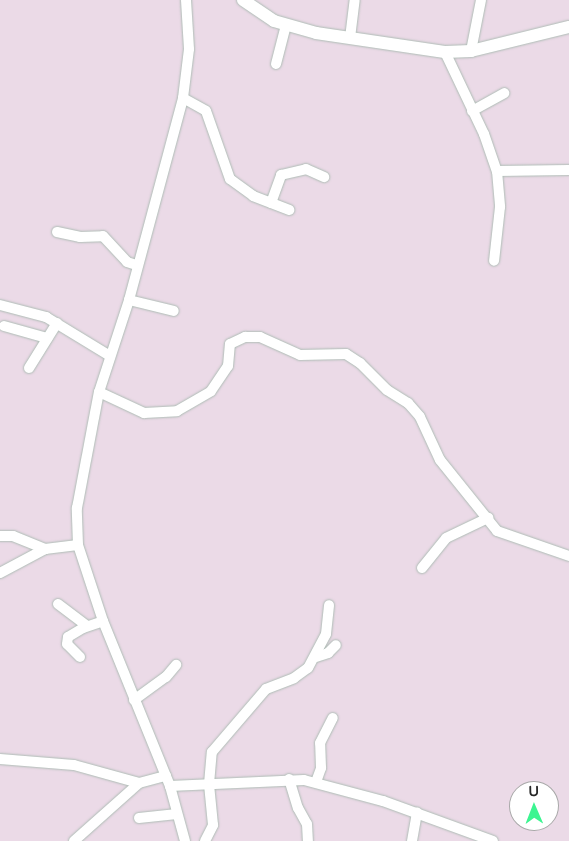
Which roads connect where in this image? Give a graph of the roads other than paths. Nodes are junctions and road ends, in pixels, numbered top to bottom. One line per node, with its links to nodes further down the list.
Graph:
1 (186, 0): 12 (street)
2 (243, 0): 5 (street)
3 (355, 0): 7 (street)
4 (481, 0): 8 (street)
5 (286, 25): 7 (street); 10 (street)
6 (569, 27): 8 (street)
7 (350, 38): 9 (street)
8 (471, 51): 9 (street)
9 (445, 52): 13 (street)
10 (276, 64)
11 (504, 94): 13 (street)
12 (183, 98): 17 (street); 21 (street)
13 (472, 111): 15 (street)
14 (569, 170): 15 (street)
15 (497, 171): 20 (street)
16 (324, 177): 17 (street)
17 (271, 203): 18 (street)
18 (289, 210)
19 (57, 232): 21 (street)
20 (494, 261)
21 (136, 265): 22 (street)
22 (129, 300): 24 (street); 28 (street)
23 (0, 306): 25 (street)
24 (174, 311)
25 (57, 323): 27 (street); 28 (street)
26 (4, 326): 27 (street)
27 (47, 338): 29 (street)
28 (110, 356): 30 (street)
29 (29, 368)
30 (99, 392): 31 (street); 33 (street)
31 (488, 518): 35 (street); 36 (street)
32 (0, 536): 34 (street)
33 (78, 545): 34 (street); 40 (street)
34 (45, 549): 37 (street)
35 (569, 556)
36 (422, 568)
37 (0, 573)
38 (58, 604): 41 (street)
39 (329, 605): 44 (street)
40 (103, 621): 41 (street); 46 (street)
41 (87, 626): 43 (street)
42 (336, 645): 44 (street)
43 (80, 657)
44 (316, 657): 53 (street)
45 (176, 665): 46 (street)
46 (134, 700): 49 (street)
47 (333, 718): 51 (street)
48 (0, 759): 52 (street)
49 (166, 776): 52 (street); 54 (street)
50 (289, 779): 51 (street); 53 (street); 61 (street)
51 (316, 782): 55 (street)
52 (139, 783): 58 (street)
53 (208, 784): 54 (street); 60 (street)
54 (170, 786): 56 (street)
55 (417, 812): 62 (street); 63 (street)
56 (178, 814): 57 (street); 59 (street)
57 (139, 818)
58 (74, 841)
59 (185, 841)
60 (205, 841)
61 (308, 841)
62 (412, 841)
63 (493, 841)

